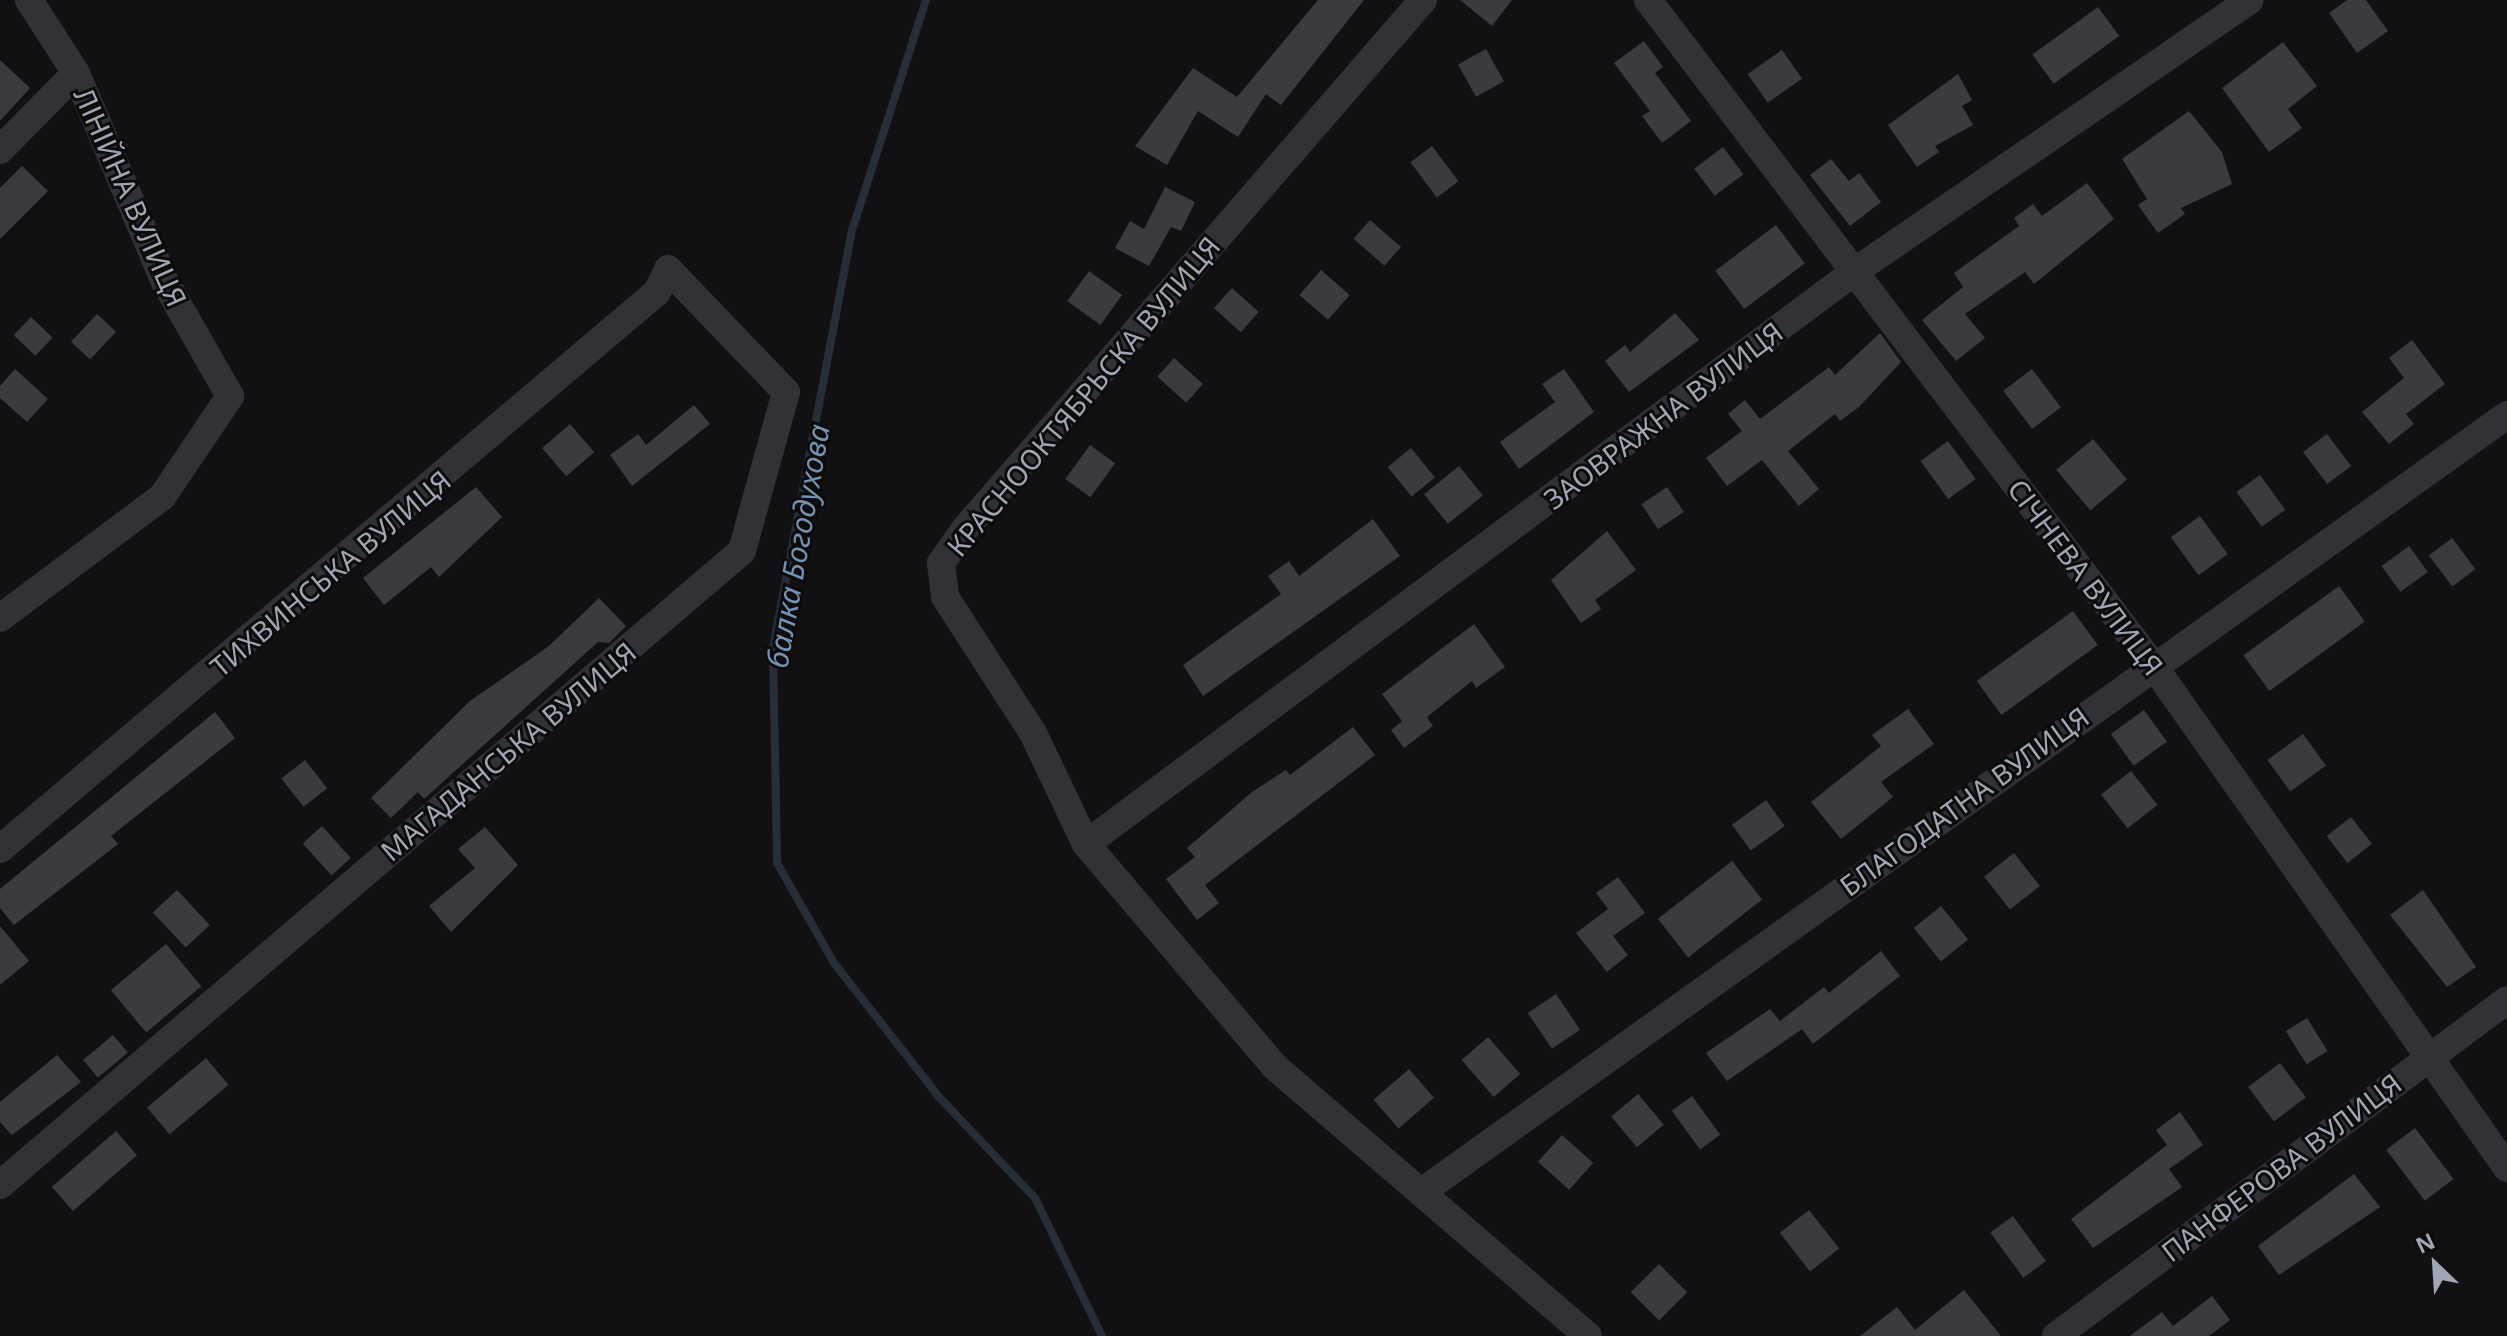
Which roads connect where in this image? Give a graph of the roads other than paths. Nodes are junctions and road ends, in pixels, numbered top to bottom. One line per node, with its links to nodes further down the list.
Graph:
1 (29, 0): 5 (street, ЛІНІЙНА ВУЛИЦЯ)
2 (1423, 0): 12 (street, КРАСНООКТЯБРЬСКА ВУЛИЦЯ)
3 (1648, 0): 7 (street, СІЧНЕВА ВУЛИЦЯ)
4 (2250, 0): 7 (street, ЗАОВРАЖНА ВУЛИЦЯ)
5 (76, 73): 6 (street); 10 (street, ЛІНІЙНА ВУЛИЦЯ)
6 (0, 150)
7 (1854, 272): 11 (street, СІЧНЕВА ВУЛИЦЯ); 12 (street, ЗАОВРАЖНА ВУЛИЦЯ)
8 (657, 292): 13 (street, ТИХВИНСЬКА ВУЛИЦЯ); 17 (street, МАГАДАНСЬКА ВУЛИЦЯ)
9 (2507, 415): 11 (street, БЛАГОДАТНА ВУЛИЦЯ)
10 (0, 618)
11 (2153, 665): 15 (street, СІЧНЕВА ВУЛИЦЯ); 18 (street, БЛАГОДАТНА ВУЛИЦЯ)
12 (1086, 844): 18 (street, КРАСНООКТЯБРЬСКА ВУЛИЦЯ)
13 (0, 849)
14 (2507, 1000): 15 (street, ПАНФЕРОВА ВУЛИЦЯ)
15 (2428, 1056): 16 (street, СІЧНЕВА ВУЛИЦЯ); 20 (street, ПАНФЕРОВА ВУЛИЦЯ)
16 (2507, 1168)
17 (0, 1185)
18 (1423, 1191): 19 (street, КРАСНООКТЯБРЬСКА ВУЛИЦЯ)
19 (1588, 1336)
20 (2056, 1336)

